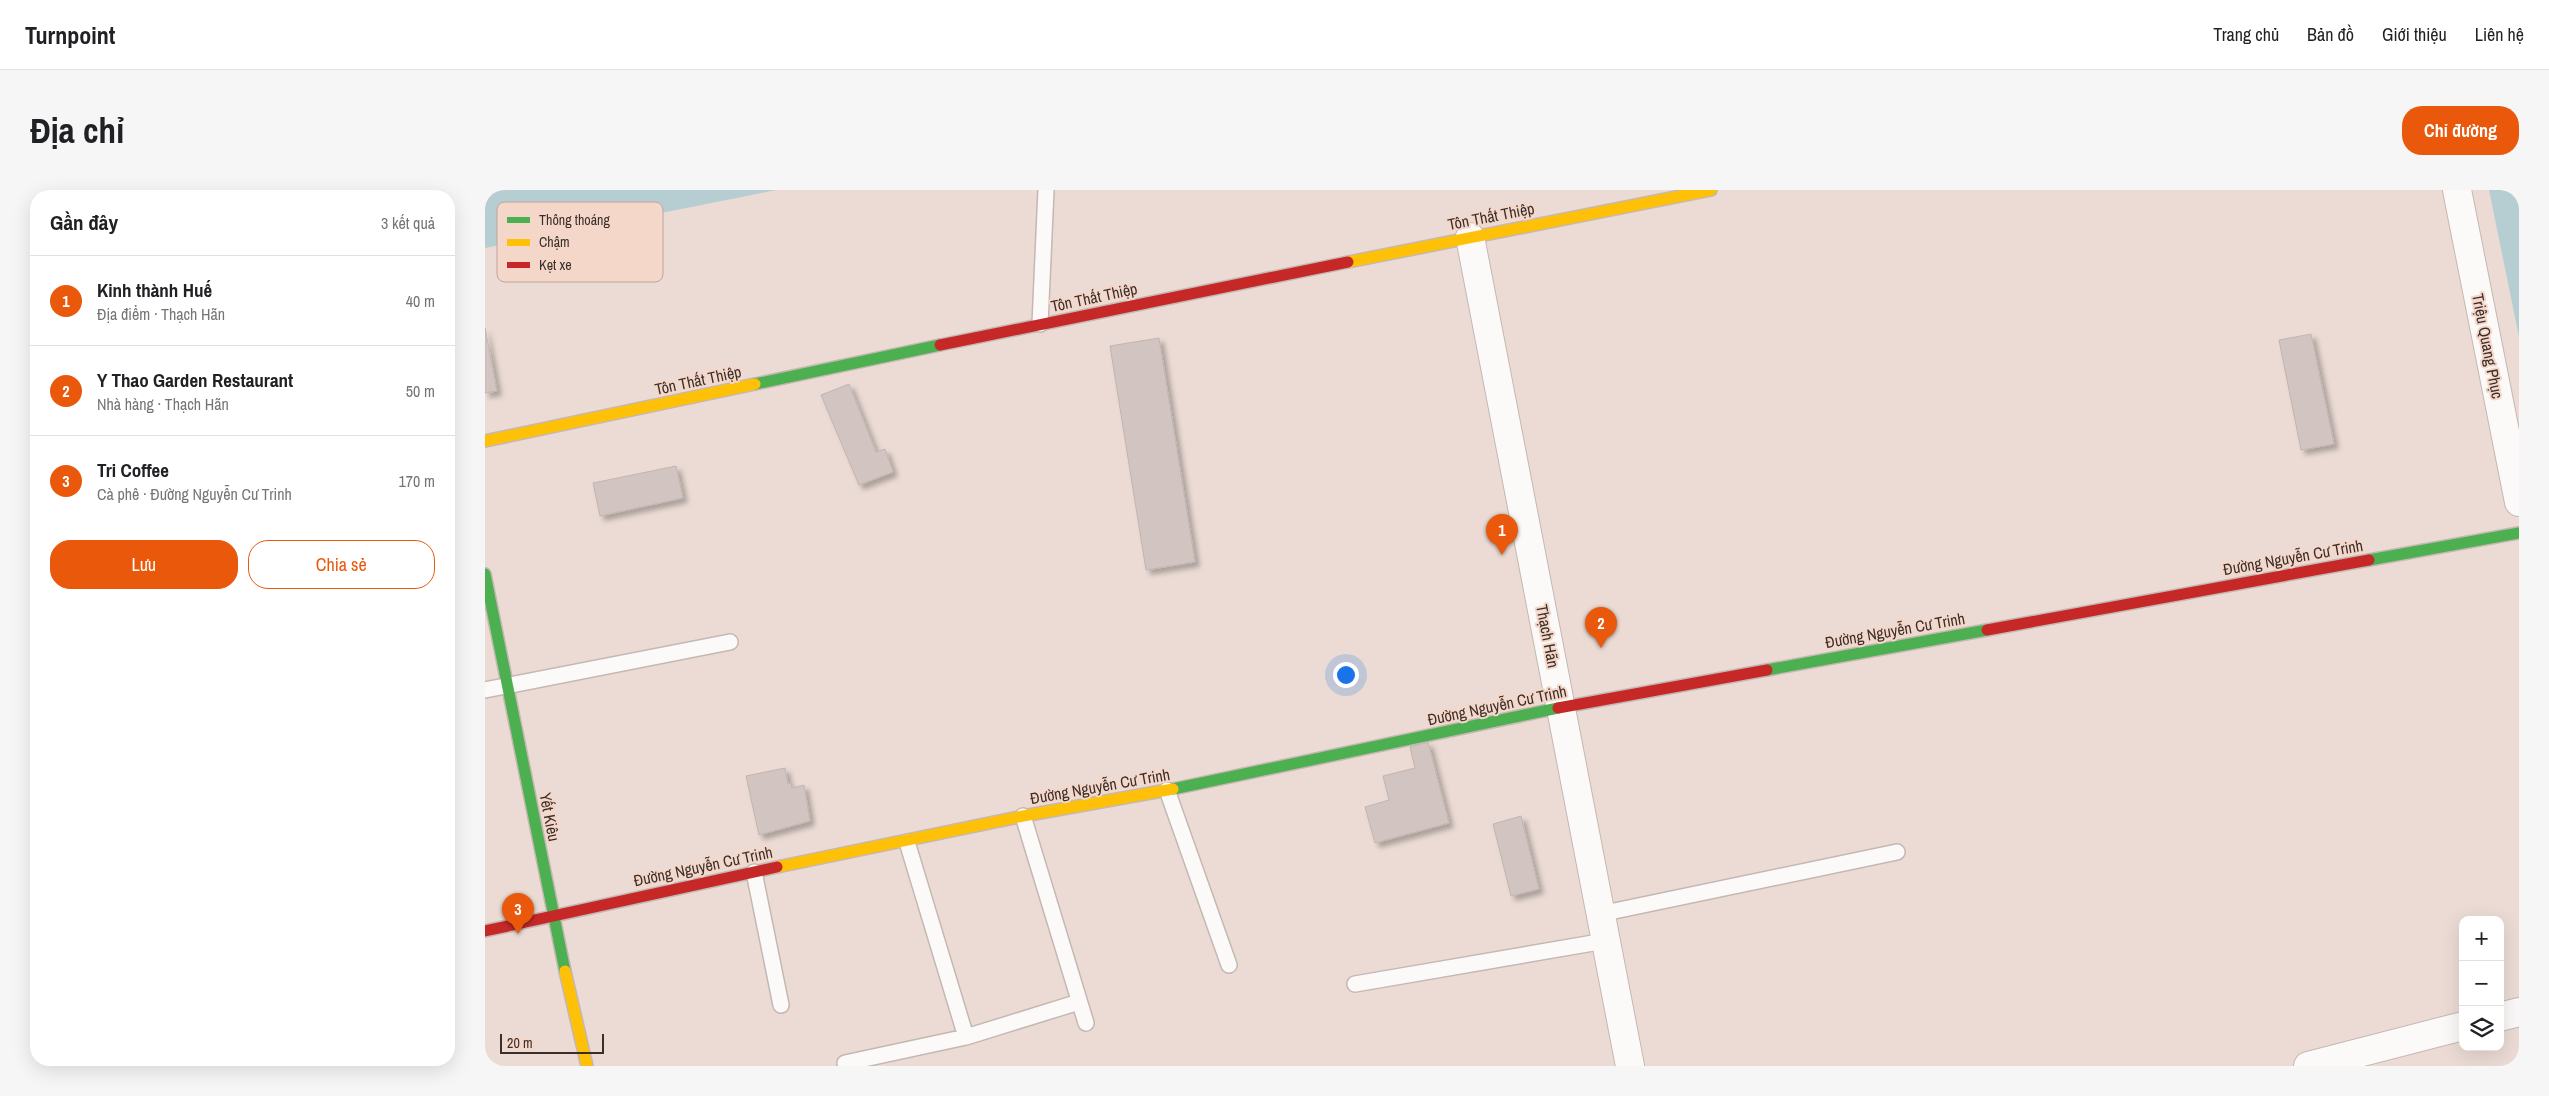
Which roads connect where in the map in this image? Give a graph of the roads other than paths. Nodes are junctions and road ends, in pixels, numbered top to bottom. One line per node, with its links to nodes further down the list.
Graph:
1 (1047, 190): 5 (lane)
2 (1711, 190): 4 (street, Tôn Thất Thiệp)
3 (2457, 190): 7 (street, Triệu Quang Phục)
4 (1470, 237): 5 (street, Tôn Thất Thiệp); 13 (street, Thạch Hãn)
5 (1040, 324): 6 (street, Tôn Thất Thiệp)
6 (485, 441)
7 (2519, 502)
8 (2519, 533): 13 (street, Đường Nguyễn Cư Trinh)
9 (485, 574): 11 (street, Yết Kiêu)
10 (730, 642): 11 (lane)
11 (508, 684): 12 (lane); 20 (street, Yết Kiêu)
12 (485, 690)
13 (1562, 707): 14 (street, Đường Nguyễn Cư Trinh); 19 (street, Thạch Hãn)
14 (1167, 790): 15 (street, Đường Nguyễn Cư Trinh); 23 (lane)
15 (1023, 816): 16 (street, Đường Nguyễn Cư Trinh); 25 (lane)
16 (907, 842): 18 (street, Đường Nguyễn Cư Trinh); 31 (lane)
17 (1897, 852): 19 (lane)
18 (754, 872): 20 (street, Đường Nguyễn Cư Trinh); 26 (lane)
19 (1600, 914): 22 (street, Thạch Hãn)
20 (553, 916): 21 (street, Đường Nguyễn Cư Trinh); 33 (street, Yết Kiêu)
21 (485, 930)
22 (1605, 941): 24 (lane); 34 (street, Thạch Hãn)
23 (1229, 965)
24 (1355, 984)
25 (1079, 1002): 29 (lane); 31 (lane)
26 (781, 1005)
27 (2519, 1012): 28 (street)
28 (2504, 1016)
29 (1086, 1023)
30 (2459, 1027): 35 (street)
31 (966, 1037): 32 (lane)
32 (845, 1063)
33 (587, 1066)
34 (1630, 1066)
35 (2308, 1066)

